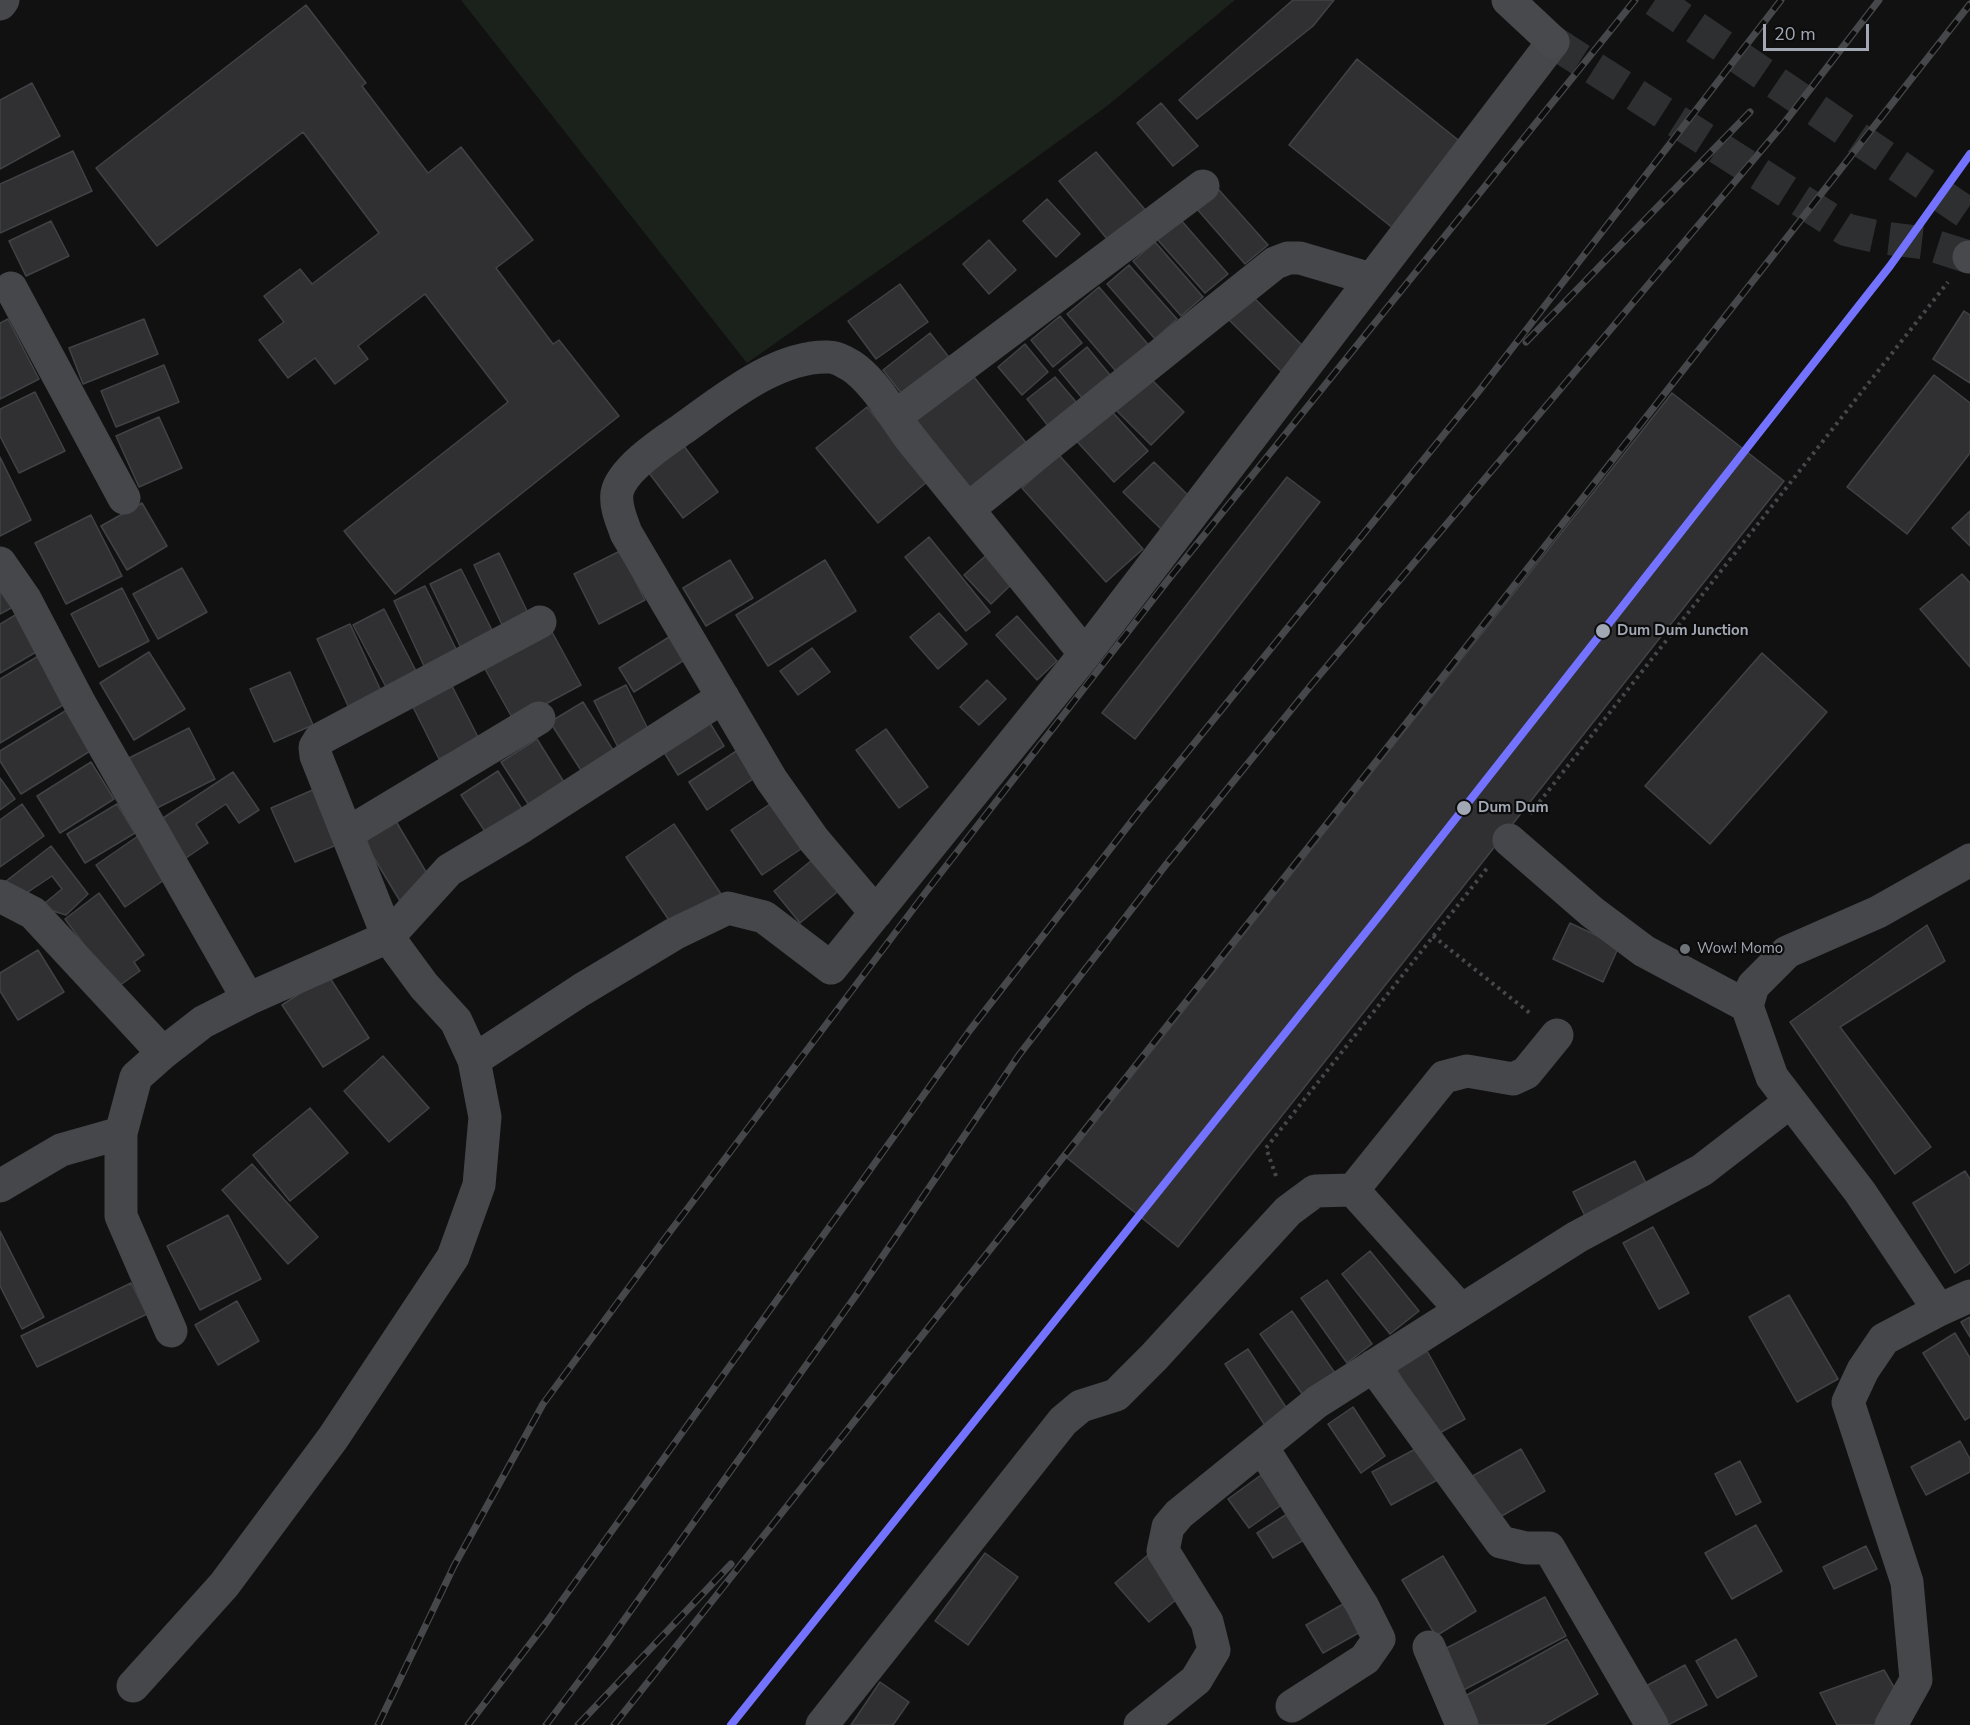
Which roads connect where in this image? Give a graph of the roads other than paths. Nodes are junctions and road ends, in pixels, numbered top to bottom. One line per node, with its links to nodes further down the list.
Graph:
1 (3, 0): 3 (street)
2 (1508, 0): 4 (main road)
3 (0, 4)
4 (1553, 42): 6 (street)
5 (1203, 186): 8 (street)
6 (1371, 279): 10 (street); 13 (street)
7 (4, 286): 9 (street)
8 (896, 416): 10 (street); 14 (street)
9 (124, 498)
10 (968, 509): 13 (street)
11 (0, 562): 22 (street)
12 (540, 622): 16 (street)
13 (1085, 654): 20 (street)
14 (723, 697): 20 (street); 21 (street)
15 (539, 718): 16 (street)
16 (348, 833): 21 (street)
17 (1509, 840): 23 (street)
18 (1970, 860): 23 (street)
19 (0, 896): 25 (street)
20 (876, 913): 26 (street)
21 (388, 937): 22 (street); 26 (street)
22 (248, 999): 25 (street)
23 (1747, 1006): 27 (street)
24 (1557, 1035): 30 (street)
25 (163, 1053): 28 (street)
26 (474, 1060): 38 (street)
27 (1790, 1102): 32 (street); 33 (street)
28 (121, 1133): 29 (street); 34 (street)
29 (0, 1186)
30 (1353, 1190): 32 (street); 40 (street)
31 (1970, 1296): 33 (street)
32 (1461, 1310): 35 (street)
33 (1939, 1310): 44 (street)
34 (171, 1331)
35 (1373, 1366): 36 (street); 43 (street)
36 (1262, 1447): 39 (street); 41 (street)
37 (1429, 1647): 42 (street)
38 (133, 1686)
39 (1292, 1706)
40 (822, 1725)
41 (1140, 1725)
42 (1462, 1725)
43 (1652, 1725)
44 (1891, 1725)

